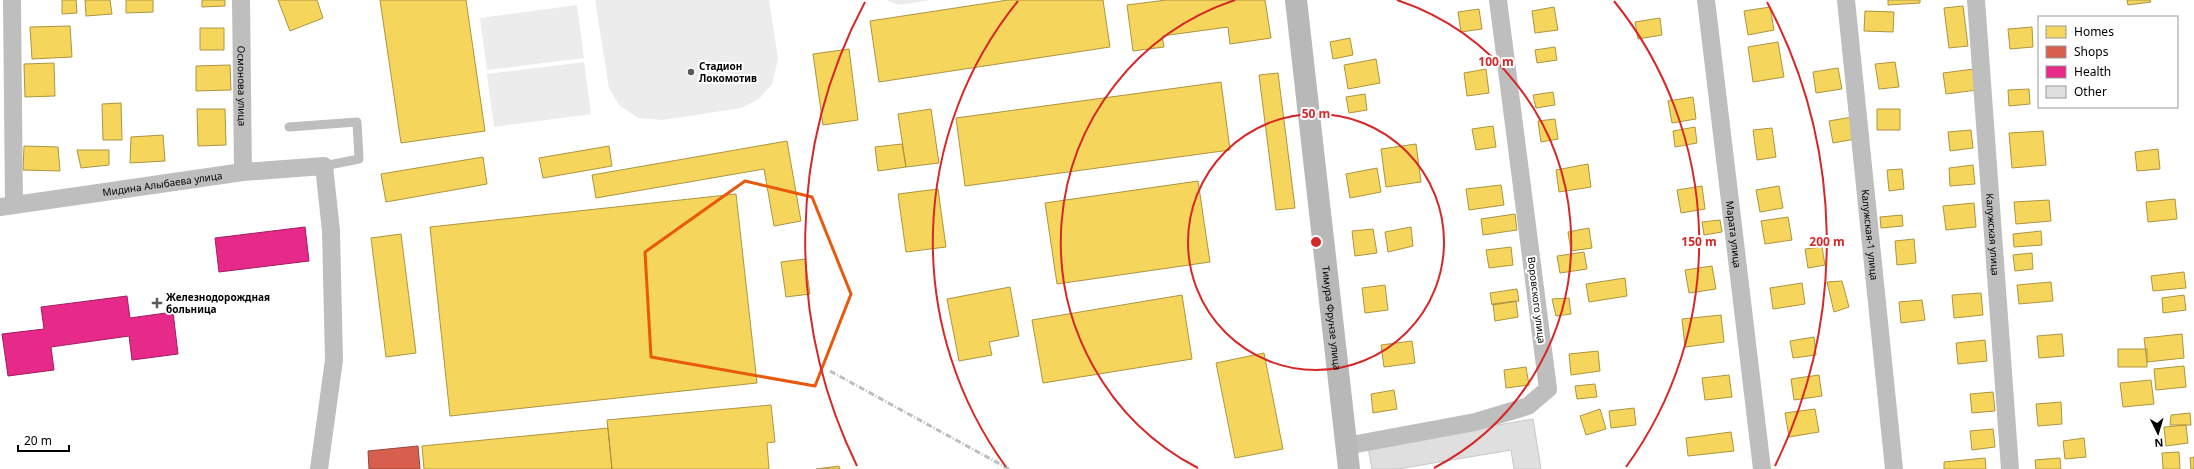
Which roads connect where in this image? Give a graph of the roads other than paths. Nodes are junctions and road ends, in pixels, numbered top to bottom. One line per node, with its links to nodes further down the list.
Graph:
1 (12, 0): 11 (street)
2 (241, 0): 10 (street, Осмонова улица)
3 (1296, 0): 12 (main road, Тимура Фрунзе улица)
4 (1498, 0): 12 (street, Воровского улица)
5 (1706, 0): 15 (street, Марата улица)
6 (1846, 0): 16 (street, Калужская-1 улица)
7 (1976, 0): 17 (street, Калужская улица)
8 (289, 127): 9 (lane)
9 (324, 166): 10 (street, Мидина Алыбаева улица); 13 (street)
10 (243, 172): 11 (street, Мидина Алыбаева улица)
11 (7, 206)
12 (1346, 446): 14 (main road, Тимура Фрунзе улица)
13 (319, 469)
14 (1349, 469)
15 (1762, 469)
16 (1894, 469)
17 (2010, 469)

